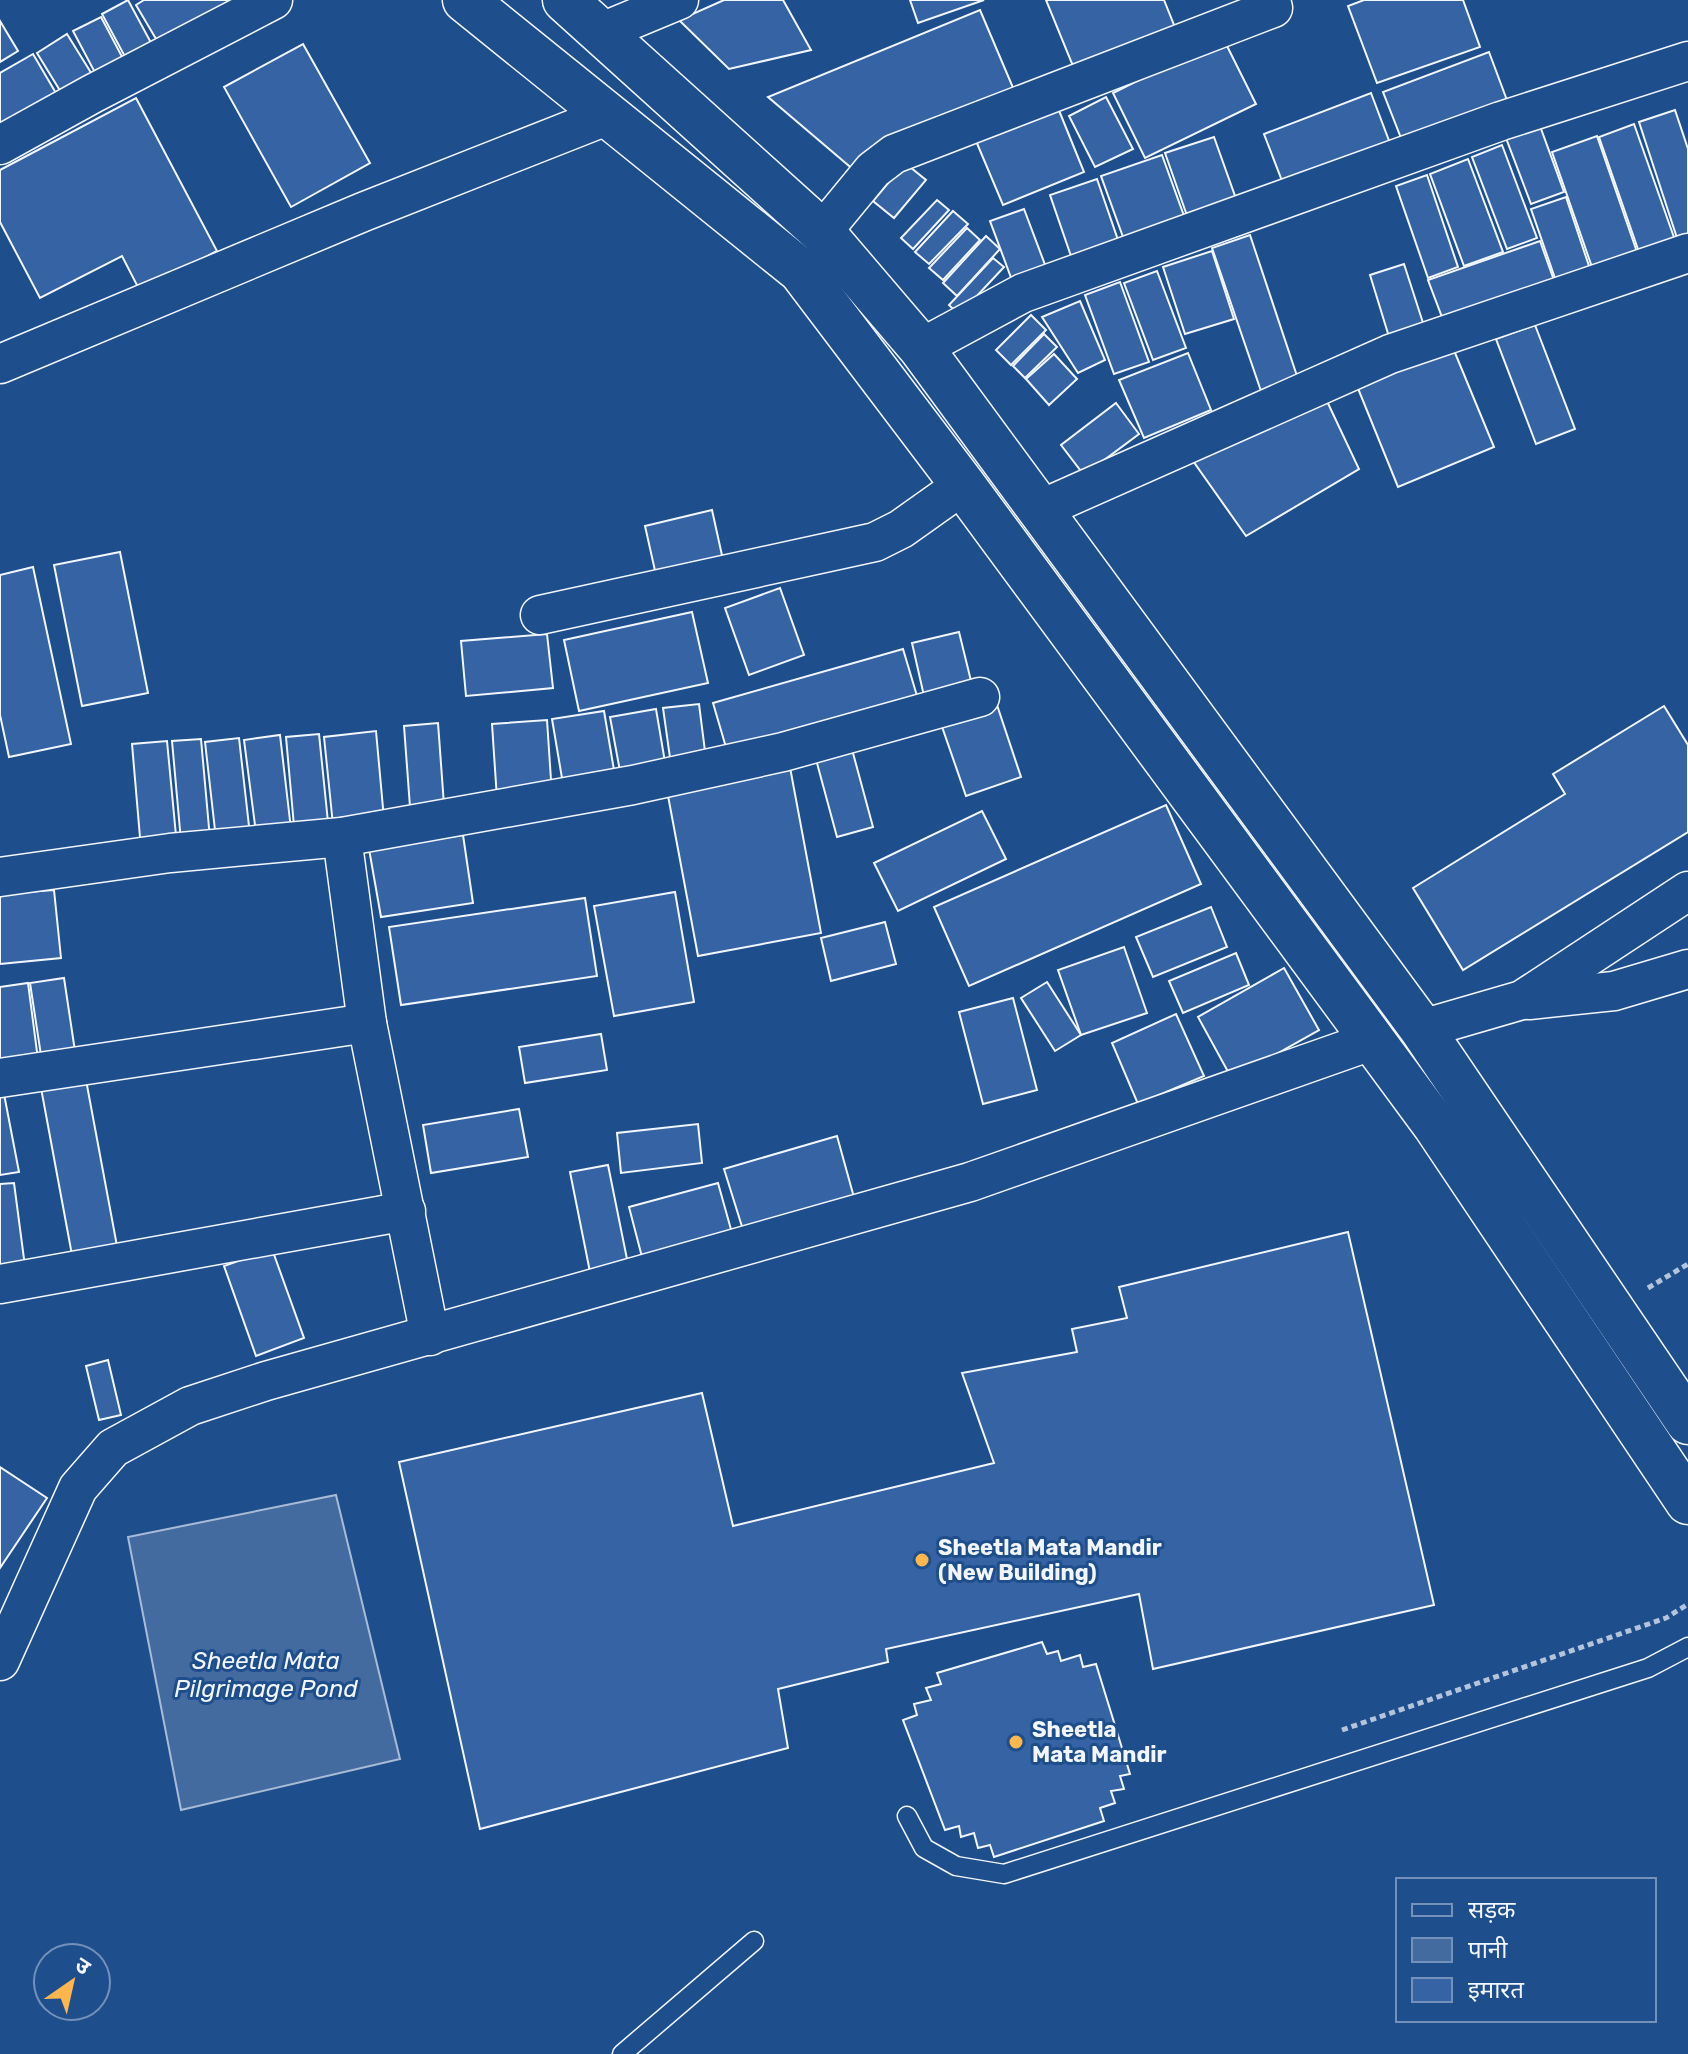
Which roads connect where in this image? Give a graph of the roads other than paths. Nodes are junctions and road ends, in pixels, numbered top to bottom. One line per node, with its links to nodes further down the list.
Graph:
1 (273, 0): 9 (street)
2 (465, 0): 8 (main road)
3 (565, 0): 6 (main road)
4 (679, 0): 6 (street)
5 (1279, 3): 10 (street)
6 (602, 32): 10 (main road)
7 (1688, 61): 12 (street)
8 (609, 115): 13 (street); 14 (main road)
9 (0, 145)
10 (822, 232): 12 (main road)
11 (1688, 253): 15 (street)
12 (921, 348): 15 (main road)
13 (0, 364)
14 (963, 485): 16 (street); 25 (main road)
15 (1039, 510): 24 (main road)
16 (540, 615)
17 (980, 697): 18 (street)
18 (342, 837): 19 (street); 23 (street)
19 (0, 877)
20 (1688, 891): 22 (street)
21 (1688, 969): 22 (street)
22 (1522, 1000): 24 (street)
23 (367, 1023): 26 (street); 27 (street)
24 (1422, 1029): 30 (main road)
25 (1371, 1041): 29 (street); 31 (main road)
26 (0, 1078)
27 (406, 1211): 28 (street); 29 (street)
28 (0, 1284)
29 (430, 1336): 33 (street)
30 (1688, 1422)
31 (1688, 1502)
32 (1688, 1647): 34 (lane)
33 (0, 1661)
34 (907, 1816)
35 (754, 1941): 36 (lane)
36 (622, 2054)

